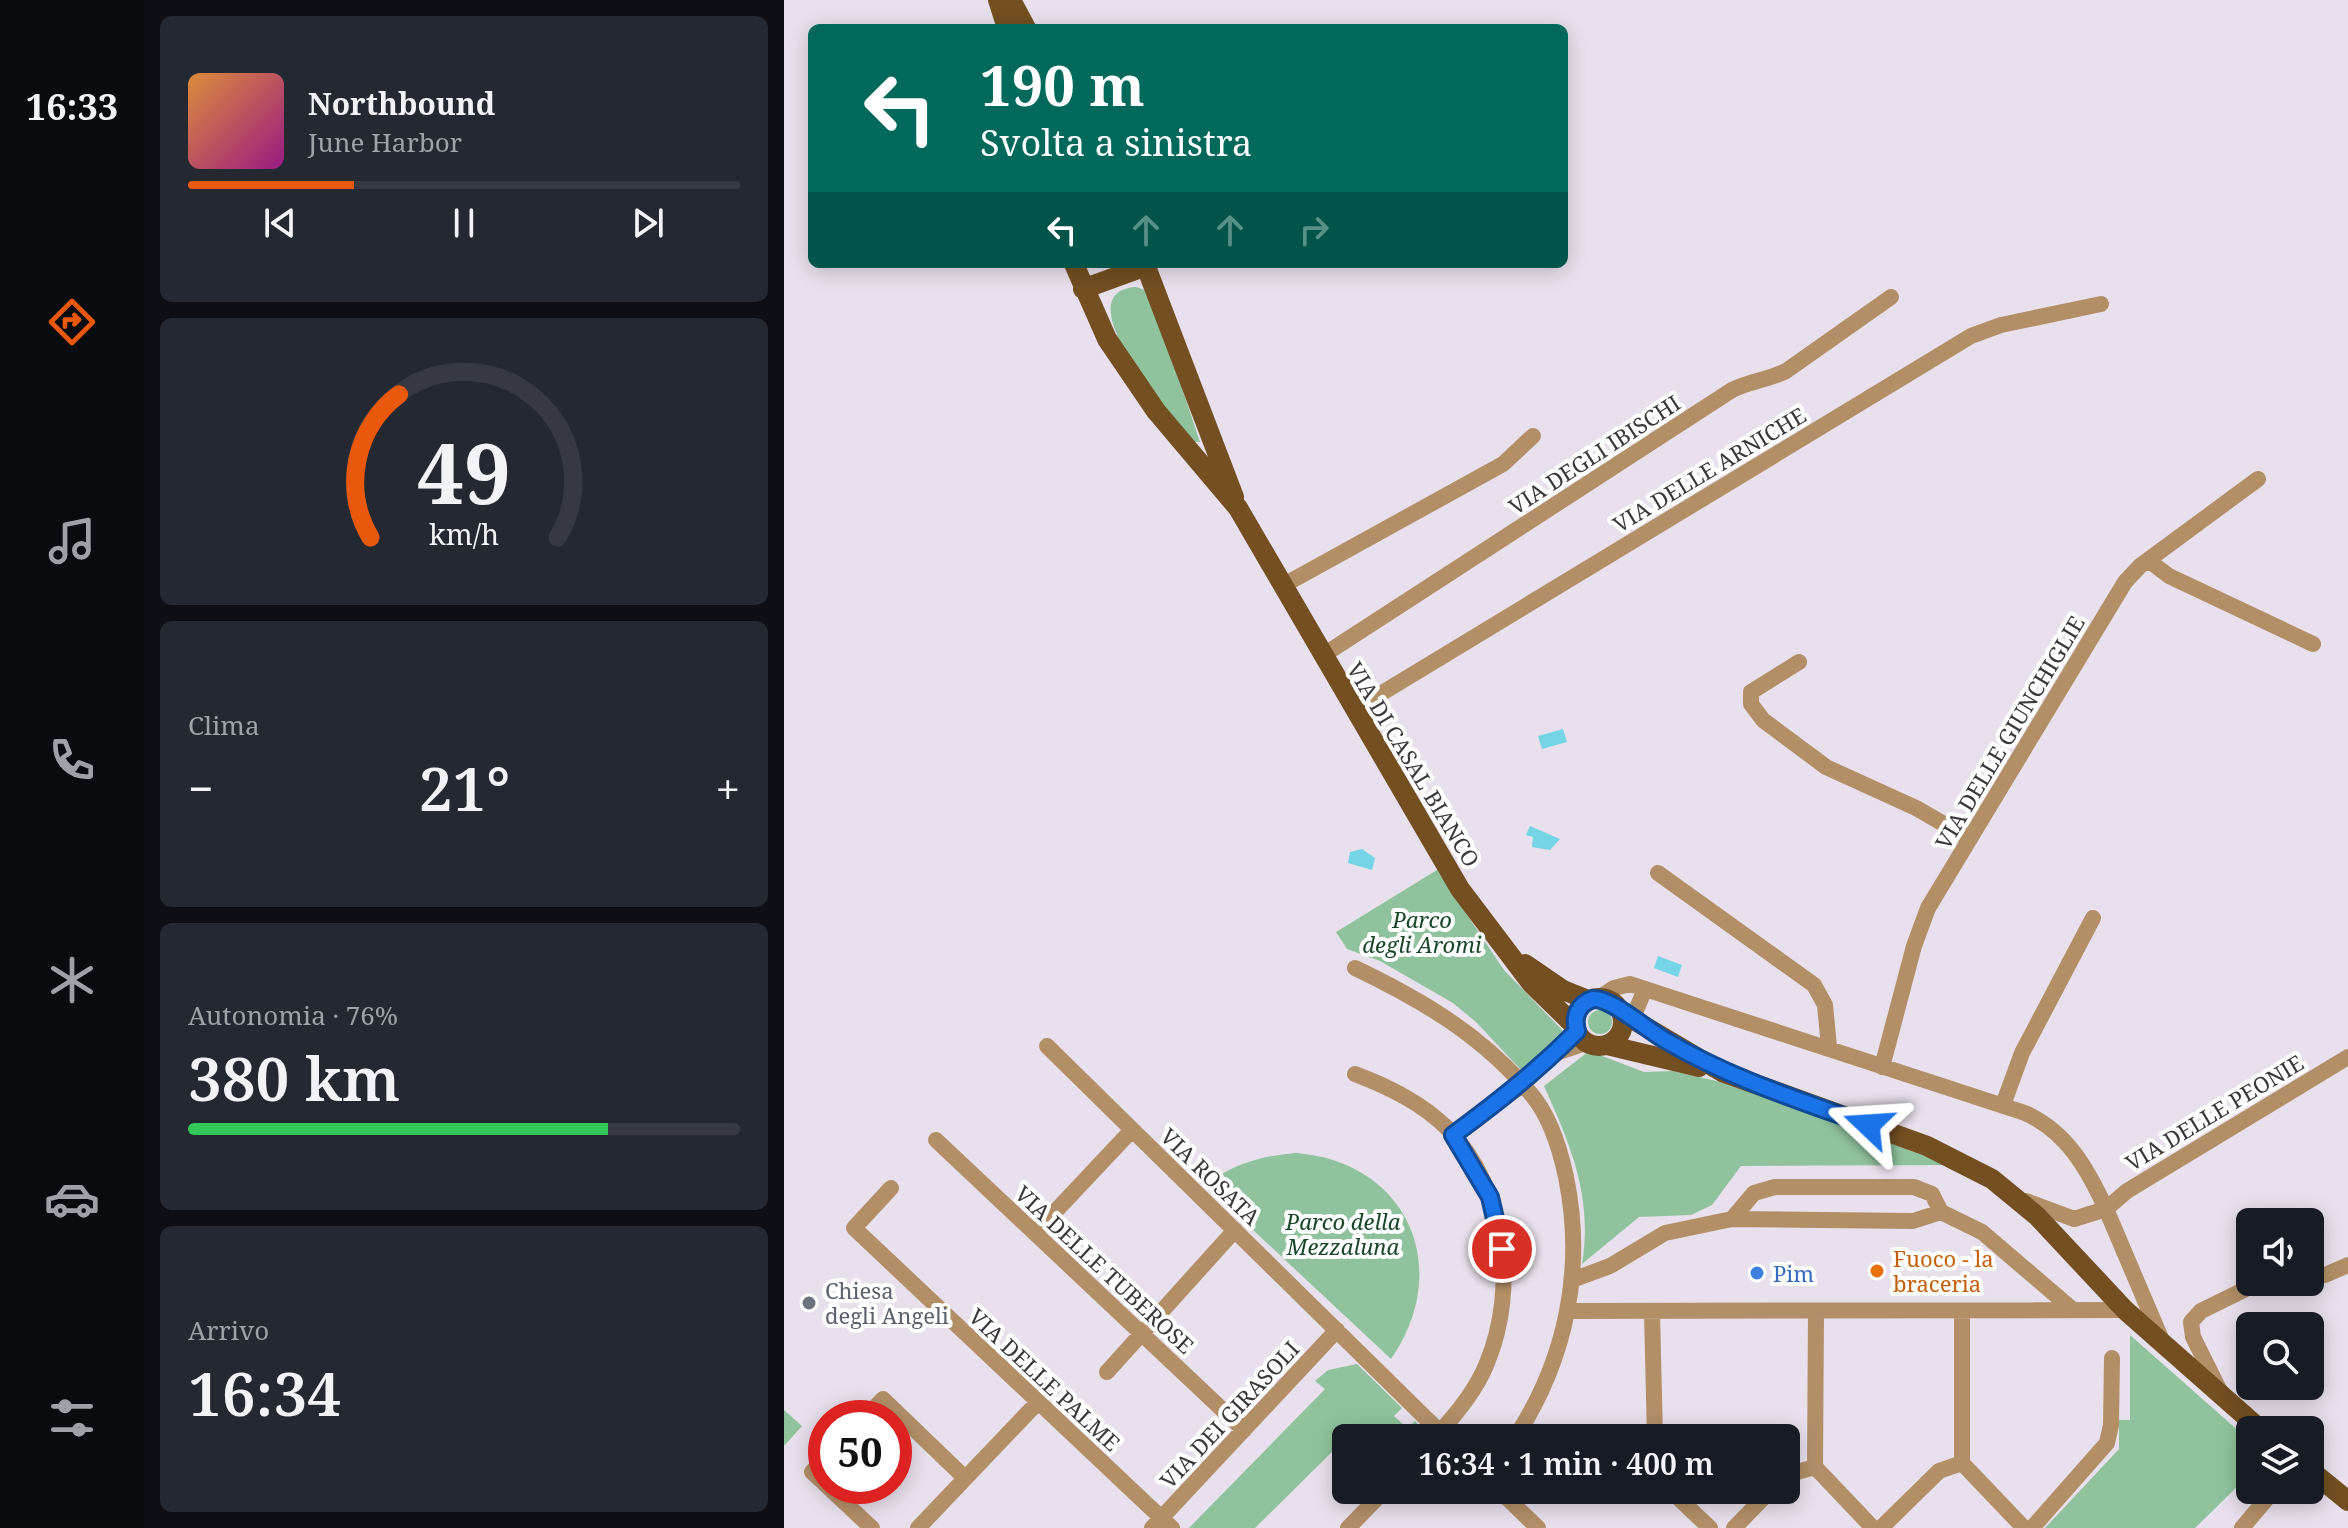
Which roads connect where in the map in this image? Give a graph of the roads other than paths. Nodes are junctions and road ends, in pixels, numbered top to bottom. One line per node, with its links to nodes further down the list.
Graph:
1 (998, 0): 3 (main road)
2 (1011, 0): 4 (main road)
3 (1006, 24)
4 (1024, 24)
5 (1075, 268): 8 (main road, VIA DI CASAL BIANCO)
6 (1137, 268): 8 (main road)
7 (1146, 268): 13 (main road, VIA DI CASAL BIANCO)
8 (1083, 289): 13 (main road, VIA DI CASAL BIANCO)
9 (1891, 297): 17 (street, VIA DEGLI IBISCHI)
10 (2101, 304): 19 (street, VIA DELLE ARNICHE)
11 (1533, 436): 15 (street)
12 (2258, 479): 14 (street, VIA DELLE GIUNCHIGLIE)
13 (1238, 508): 15 (main road, VIA DI CASAL BIANCO)
14 (2148, 560): 16 (street); 20 (street, VIA DELLE GIUNCHIGLIE)
15 (1282, 586): 17 (main road, VIA DI CASAL BIANCO)
16 (2313, 644)
17 (1322, 656): 19 (main road, VIA DI CASAL BIANCO)
18 (1799, 662): 20 (street)
19 (1354, 710): 23 (main road, VIA DI CASAL BIANCO)
20 (1970, 839): 33 (street, VIA DELLE GIUNCHIGLIE)
21 (1658, 873): 31 (street)
22 (2093, 918): 37 (street)
23 (1506, 950): 26 (main road); 28 (main road, VIA DI CASAL BIANCO)
24 (1355, 968): 36 (street)
25 (1638, 987): 26 (street); 27 (street); 31 (street)
26 (1590, 999): 27 (main road); 28 (main road)
27 (1627, 1016): 29 (main road); 34 (main road)
28 (1579, 1033): 29 (main road); 36 (street)
29 (1607, 1045): 34 (main road)
30 (1047, 1046): 38 (street, VIA ROSATA)
31 (1829, 1047): 33 (street)
32 (2348, 1057): 43 (street, VIA DELLE PEONIE)
33 (1882, 1067): 37 (street)
34 (1722, 1072): 42 (main road)
35 (1355, 1074): 39 (street)
36 (1522, 1085): 39 (street); 51 (street)
37 (2003, 1105): 43 (street)
38 (1132, 1130): 46 (street, VIA ROSATA); 47 (street)
39 (1453, 1135): 68 (street)
40 (936, 1140): 47 (street, VIA DELLE TUBEROSE)
41 (891, 1188): 65 (street, VIA DELLE PALME)
42 (2016, 1196): 43 (street); 50 (main road)
43 (2106, 1209): 61 (street)
44 (1941, 1212): 45 (street); 45 (street); 53 (street)
45 (1732, 1219): 51 (street)
46 (1235, 1230): 59 (street, VIA ROSATA); 60 (street)
47 (1035, 1233): 60 (street, VIA DELLE TUBEROSE)
48 (2348, 1265): 49 (street)
49 (2324, 1274)
50 (2096, 1277): 53 (street); 54 (main road)
51 (1572, 1280): 55 (street)
52 (2236, 1294): 64 (street)
53 (2072, 1309): 54 (street); 56 (street)
54 (2125, 1310): 61 (main road)
55 (1568, 1311): 57 (street); 69 (street)
56 (1962, 1312): 58 (street); 73 (street)
57 (1652, 1313): 58 (street); 70 (street)
58 (1816, 1313): 74 (street)
59 (1337, 1330): 67 (street, VIA ROSATA); 72 (street, VIA DEI GIRASOLI)
60 (1141, 1333): 63 (street); 72 (street, VIA DELLE TUBEROSE)
61 (2167, 1349): 64 (main road)
62 (2112, 1358): 95 (street)
63 (1107, 1372)
64 (2223, 1398): 66 (main road)
65 (1038, 1402): 76 (street); 85 (street, VIA DELLE PALME)
66 (2244, 1416)
67 (1428, 1424)
68 (1449, 1424)
69 (1523, 1424)
70 (1655, 1424)
71 (912, 1427): 76 (street)
72 (1244, 1430): 85 (street, VIA DEI GIRASOLI)
73 (1962, 1463): 93 (street); 94 (street)
74 (1815, 1467): 75 (street); 92 (street)
75 (1800, 1471)
76 (965, 1478): 87 (street)
77 (2324, 1481): 78 (main road)
78 (2348, 1501)
79 (846, 1504): 86 (street)
80 (1371, 1504): 88 (street)
81 (1513, 1504): 89 (street)
82 (1685, 1504): 90 (street)
83 (1757, 1504): 91 (street)
84 (2262, 1504): 96 (street)
85 (1162, 1525)
86 (872, 1528)
87 (918, 1528)
88 (1348, 1528)
89 (1538, 1528)
90 (1710, 1528)
91 (1734, 1528)
92 (1873, 1528)
93 (1881, 1528)
94 (2024, 1528)
95 (2032, 1528)
96 (2242, 1528)

